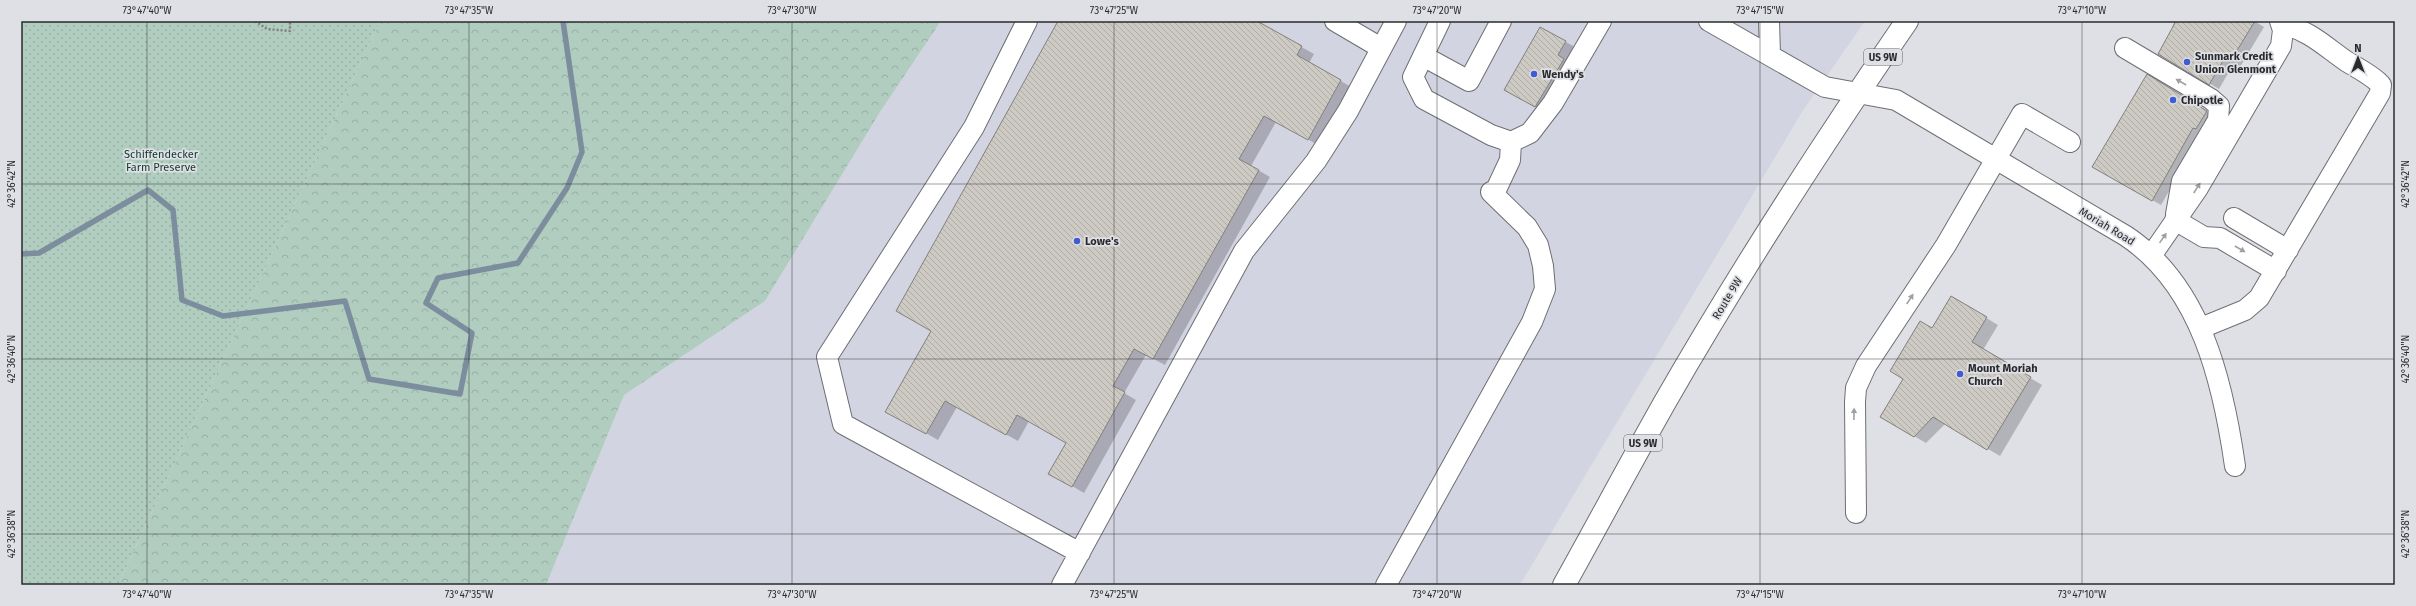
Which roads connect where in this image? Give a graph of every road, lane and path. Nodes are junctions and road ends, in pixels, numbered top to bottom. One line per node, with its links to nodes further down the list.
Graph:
1 (255, 21): 2 (path)
2 (290, 21)
3 (1026, 21): 29 (street)
4 (1334, 21): 13 (street)
5 (1396, 21): 13 (street)
6 (1440, 21): 15 (street)
7 (1500, 21): 15 (street)
8 (1709, 21): 16 (street, Moriah Road)
9 (1769, 21): 16 (street)
10 (1907, 21): 17 (main road, Route 9W / US 9W)
11 (1594, 23): 18 (street)
12 (2281, 23): 22 (street, one-way to 12); 23 (street)
13 (1381, 48): 29 (street)
14 (2125, 48): 22 (street, one-way to 14)
15 (1423, 56): 18 (street)
16 (1770, 56): 17 (street, Moriah Road)
17 (1858, 93): 20 (street, Moriah Road); 32 (main road, Route 9W / US 9W)
18 (1511, 142): 31 (street)
19 (2070, 142): 20 (street)
20 (1995, 159): 24 (street, Moriah Road); 28 (street, one-way to 20)
21 (2234, 218): 23 (street)
22 (2175, 220): 24 (street, one-way to 22); 25 (street, one-way to 25)
23 (2288, 250): 25 (street)
24 (2151, 256): 26 (street, Moriah Road)
25 (2273, 276): 26 (street)
26 (2201, 328): 27 (street, Moriah Road)
27 (2235, 466)
28 (1856, 513)
29 (1080, 553): 30 (street)
30 (1062, 585)
31 (1386, 585)
32 (1564, 585)

